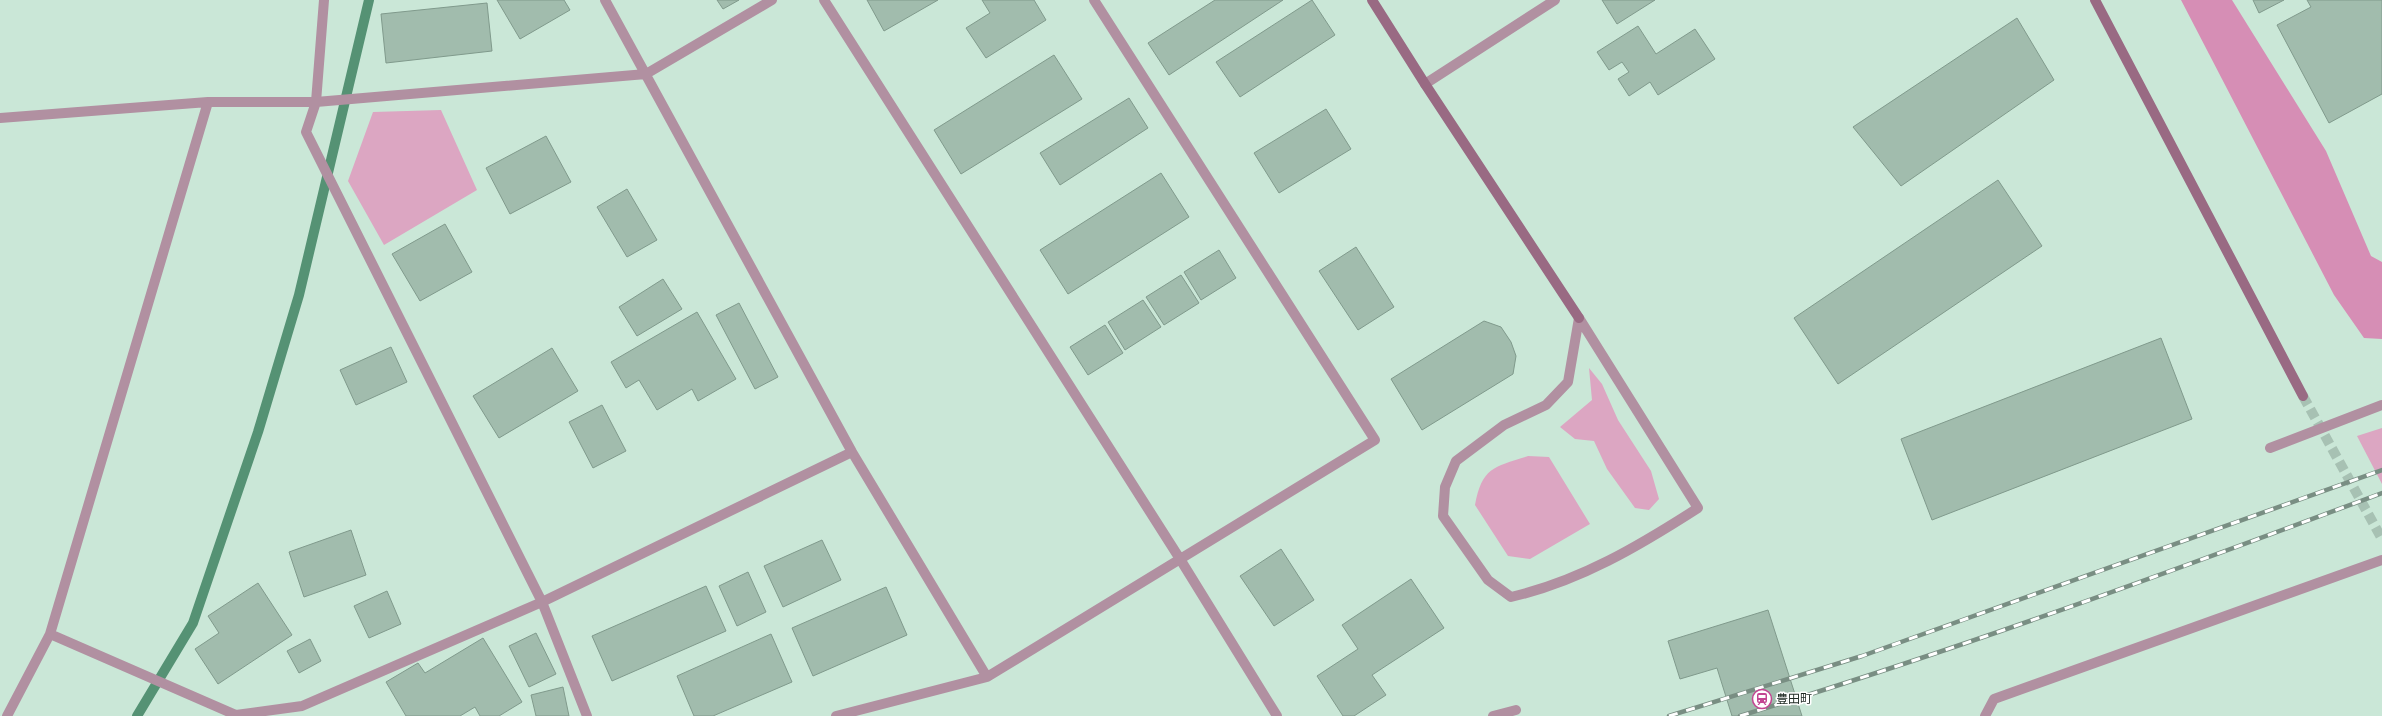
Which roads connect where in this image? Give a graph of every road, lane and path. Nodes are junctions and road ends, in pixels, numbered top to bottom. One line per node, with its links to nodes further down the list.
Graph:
1 (324, 0): 12 (street)
2 (605, 0): 9 (street)
3 (772, 0): 9 (street)
4 (824, 0): 19 (street)
5 (1094, 0): 19 (street)
6 (1372, 0): 10 (street)
7 (1555, 0): 10 (street)
8 (2095, 0): 15 (street)
9 (646, 74): 12 (street); 18 (street)
10 (1425, 84): 14 (street)
11 (208, 102): 12 (street); 13 (street); 22 (street)
12 (316, 102): 21 (street)
13 (0, 118)
14 (1579, 318): 14 (street)
15 (2303, 396)
16 (2382, 405): 17 (street)
17 (2270, 448)
18 (852, 452): 21 (street); 23 (street)
19 (1180, 559): 23 (street); 28 (street)
20 (2382, 560): 30 (street)
21 (542, 602): 22 (street); 26 (street)
22 (50, 634): 25 (street)
23 (987, 677): 27 (street)
24 (1516, 710): 29 (street)
25 (7, 716)
26 (587, 716)
27 (836, 716)
28 (1277, 716)
29 (1493, 716)
30 (1985, 716)

